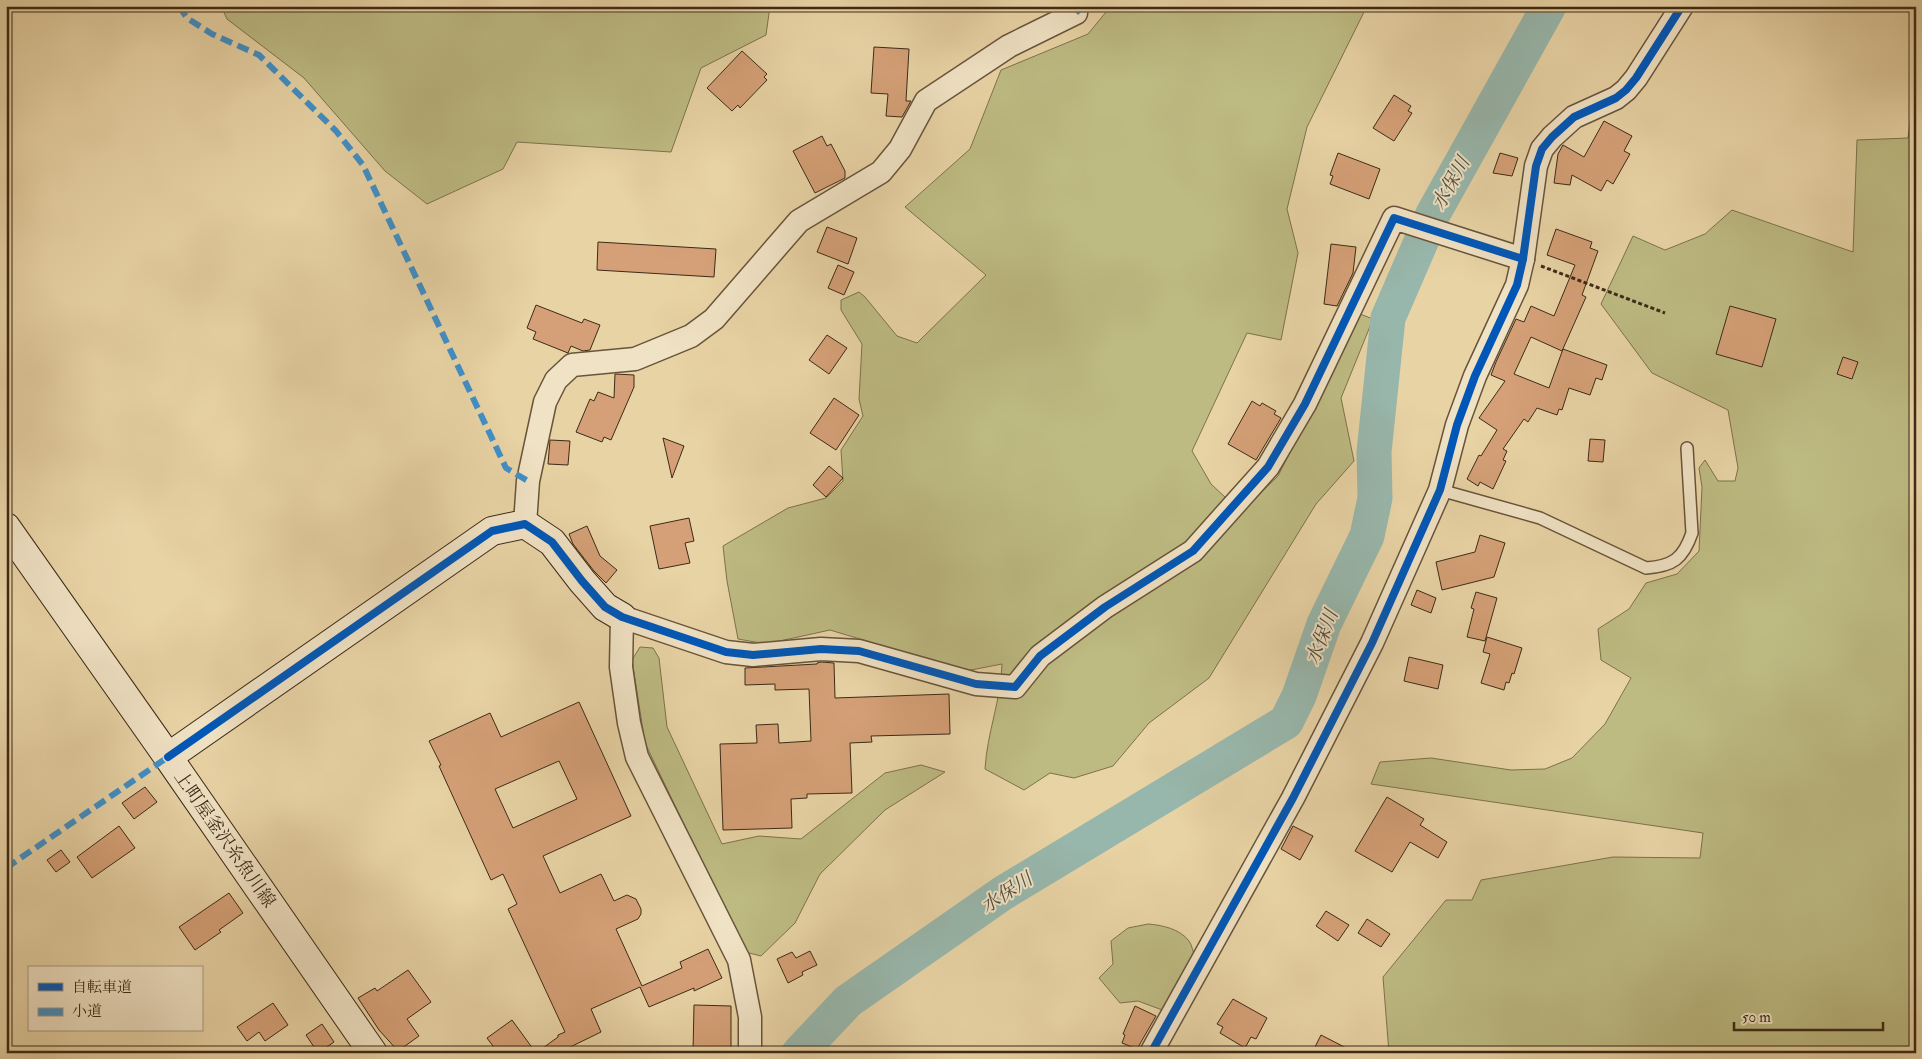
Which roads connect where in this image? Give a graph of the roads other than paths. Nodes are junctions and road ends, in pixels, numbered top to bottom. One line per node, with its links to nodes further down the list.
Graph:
1 (1682, 6): 3 (street)
2 (1076, 12): 6 (street)
3 (1523, 259): 5 (street); 8 (street)
4 (1688, 448): 5 (lane)
5 (1440, 490): 12 (street)
6 (525, 524): 8 (main road); 9 (main road)
7 (6, 527): 9 (main road, 上町屋釜沢糸魚川線)
8 (622, 617): 11 (street)
9 (168, 757): 10 (main road, 上町屋釜沢糸魚川線)
10 (372, 1053)
11 (750, 1053)
12 (1151, 1053)

